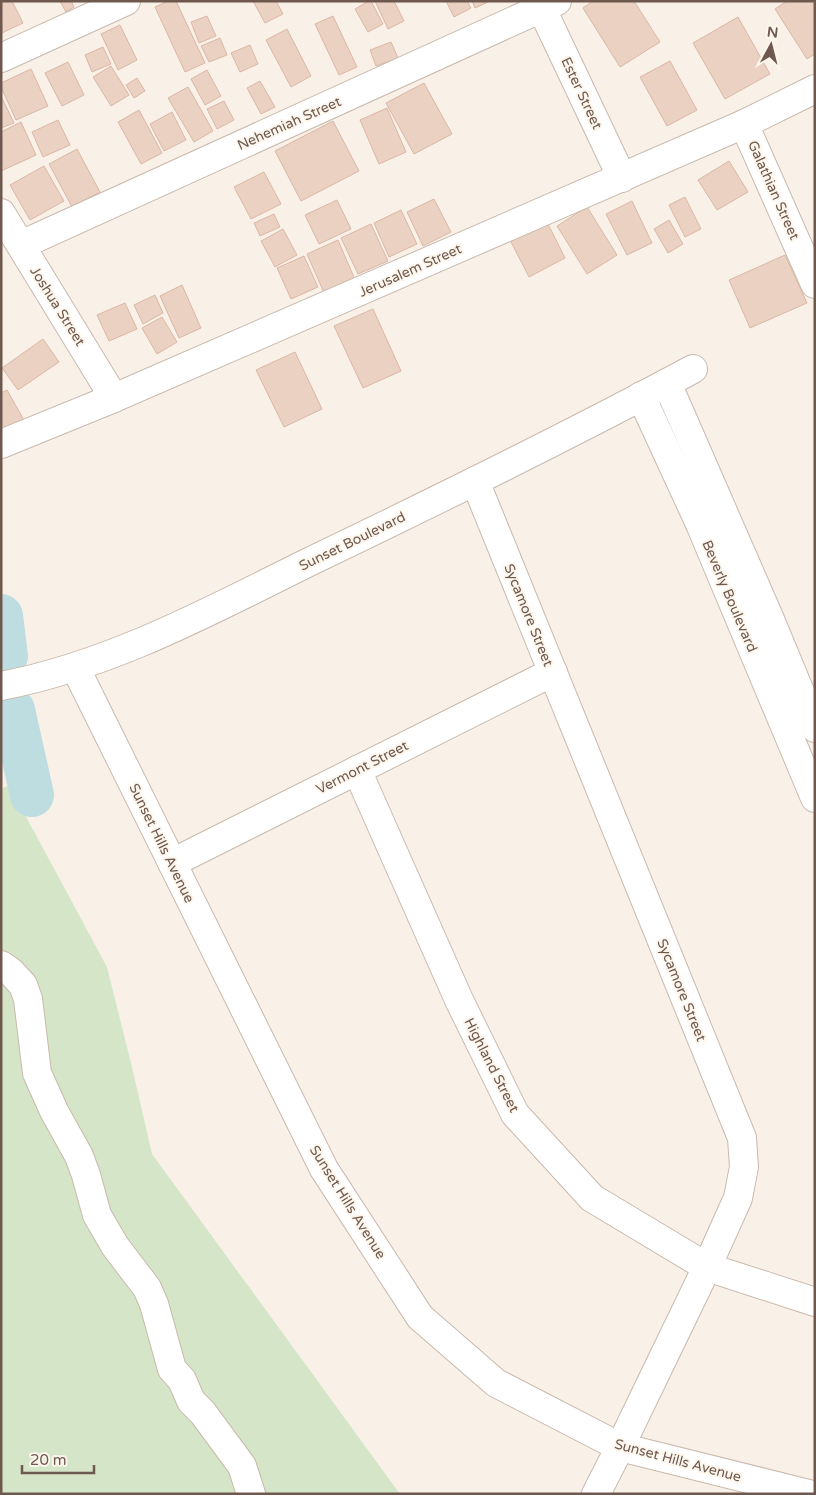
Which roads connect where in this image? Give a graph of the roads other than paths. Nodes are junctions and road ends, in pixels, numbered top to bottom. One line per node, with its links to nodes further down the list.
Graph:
1 (126, 1): 3 (street)
2 (550, 5): 6 (street, Ester Street); 8 (street, Nehemiah Street)
3 (1, 58)
4 (815, 89): 5 (street, Jerusalem Street)
5 (744, 124): 6 (street, Jerusalem Street); 9 (street, Galathian Street)
6 (622, 178): 13 (street, Jerusalem Street)
7 (1, 213): 8 (street, Joshua Street)
8 (21, 245): 13 (street, Joshua Street)
9 (815, 284)
10 (693, 369): 11 (street, Sunset Boulevard)
11 (667, 383): 12 (street, Sunset Boulevard); 19 (street, Beverly Boulevard)
12 (641, 396): 15 (street, Sunset Boulevard); 21 (street, Beverly Boulevard)
13 (114, 398): 14 (street, Jerusalem Street)
14 (1, 444)
15 (475, 481): 16 (street, Sunset Boulevard); 17 (street, Sycamore Street)
16 (75, 668): 18 (street, Sunset Boulevard); 22 (street, Sunset Hills Avenue)
17 (552, 672): 20 (street, Vermont Street); 24 (street, Sycamore Street)
18 (1, 686)
19 (815, 728)
20 (357, 770): 22 (street, Vermont Street); 24 (street, Highland Street)
21 (815, 798)
22 (172, 863): 26 (street, Sunset Hills Avenue)
23 (1, 965): 27 (street)
24 (707, 1267): 25 (street, Highland Street); 26 (street, Sycamore Street)
25 (815, 1302)
26 (620, 1447): 28 (street, Sycamore Street); 29 (street, Sunset Hills Avenue)
27 (251, 1494)
28 (596, 1494)
29 (809, 1494)

